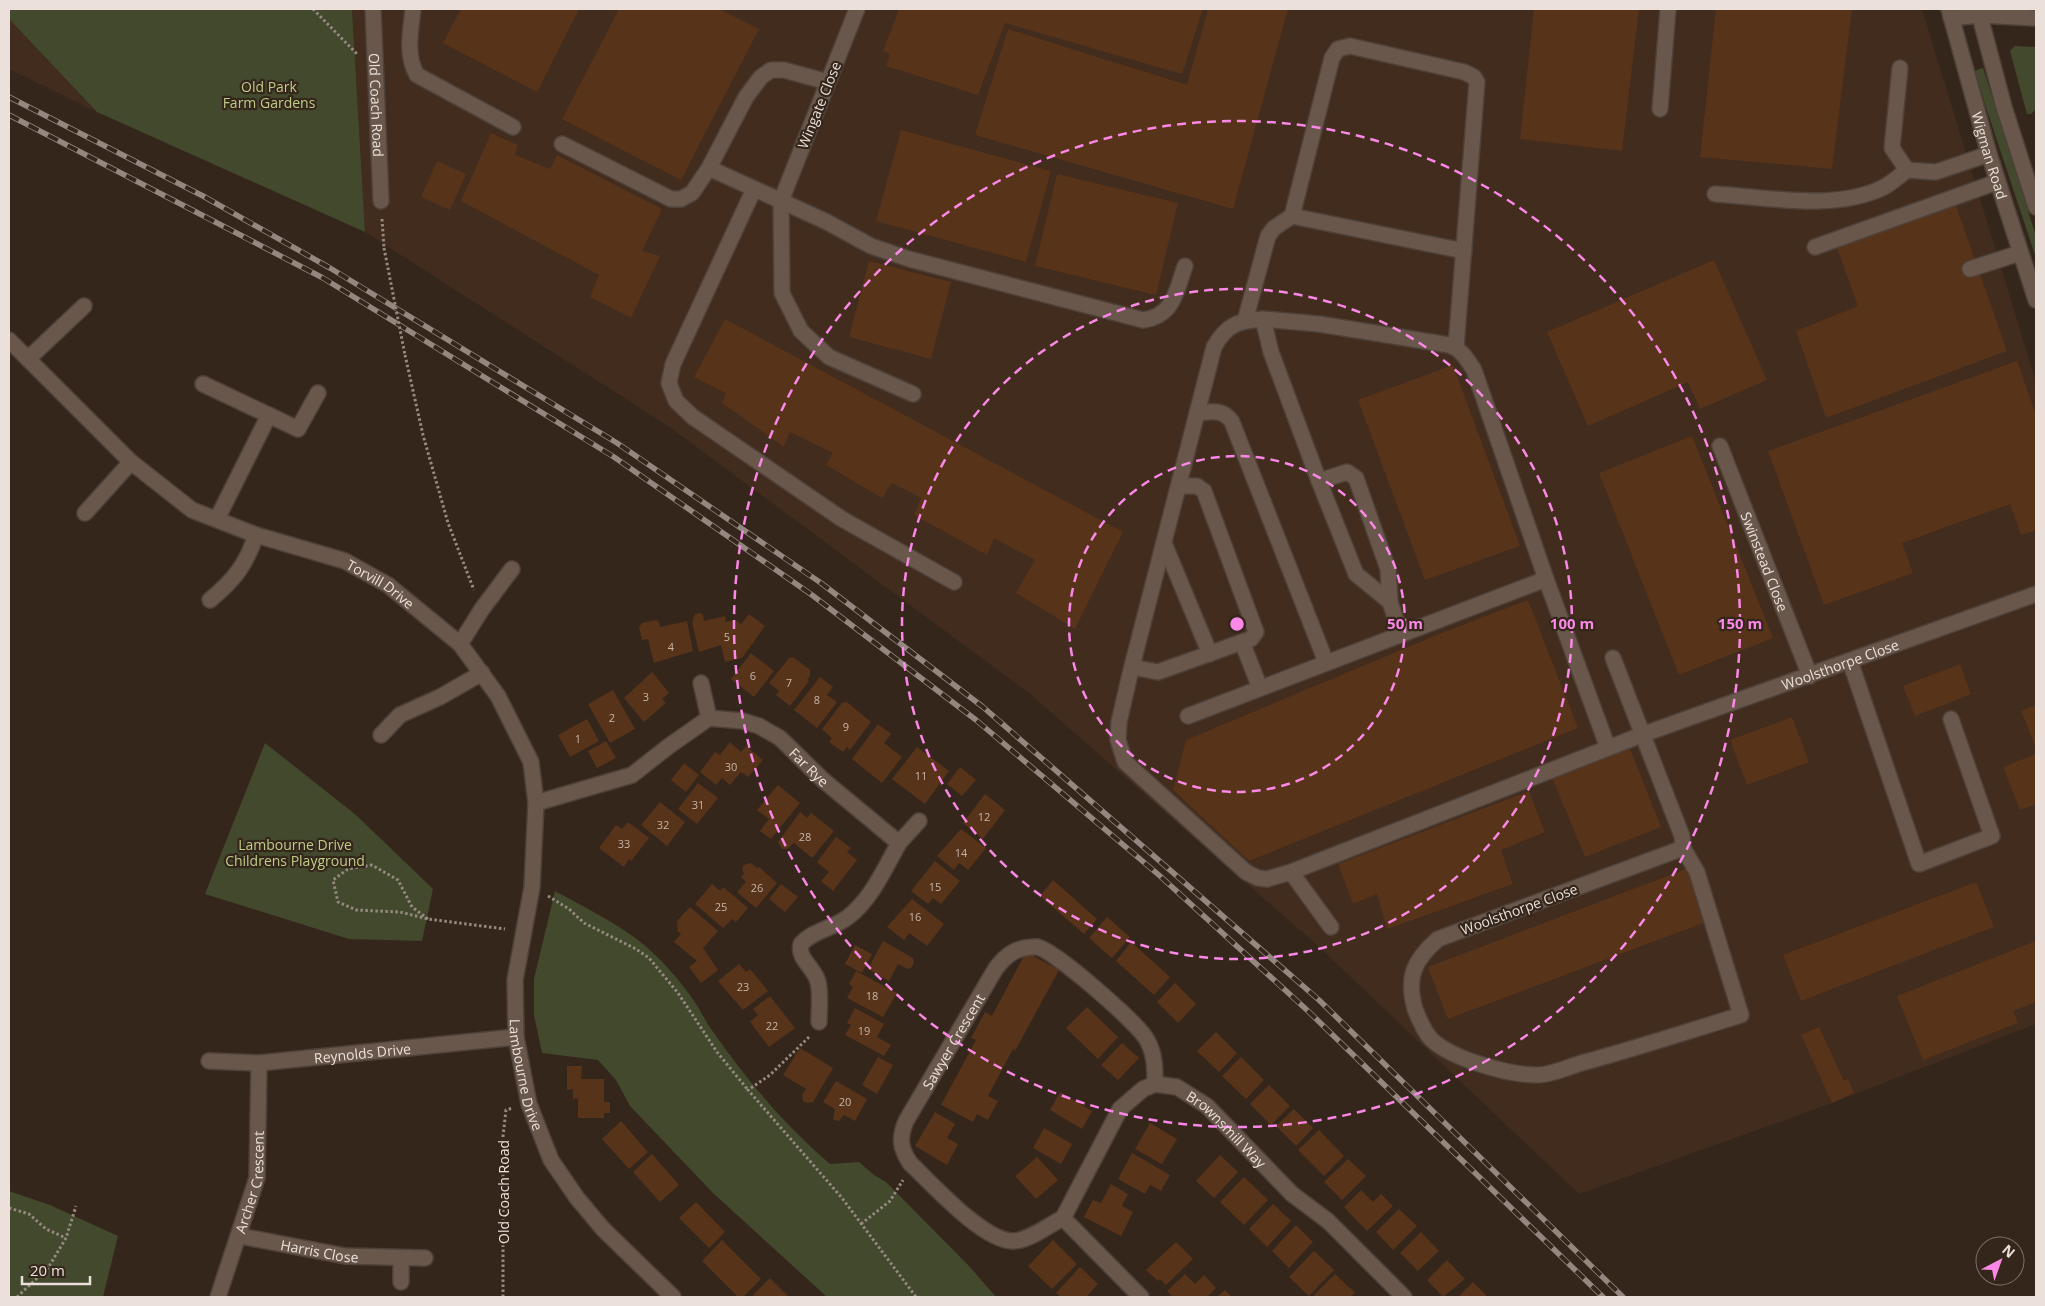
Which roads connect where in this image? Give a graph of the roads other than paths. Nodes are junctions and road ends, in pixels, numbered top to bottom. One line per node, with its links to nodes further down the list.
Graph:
1 (374, 9): 19 (street, Old Coach Road)
2 (413, 9): 11 (street)
3 (857, 9): 9 (street, Wingate Close)
4 (1668, 9): 10 (street)
5 (1979, 12): 6 (street); 7 (street); 21 (street, Wigman Road)
6 (1950, 13): 13 (street, Wigman Road)
7 (2036, 18)
8 (1900, 68): 15 (street)
9 (828, 82): 14 (street); 20 (street, Wingate Close)
10 (1660, 109)
11 (513, 127)
12 (562, 144): 14 (street)
13 (1989, 154): 15 (street); 16 (street, Wigman Road)
14 (708, 168): 17 (street)
15 (1907, 170): 18 (street)
16 (1997, 182): 23 (street); 25 (street, Wigman Road)
17 (754, 189): 20 (street); 50 (street)
18 (1715, 194)
19 (381, 201)
20 (781, 201): 26 (street); 37 (street)
21 (2036, 207)
22 (1292, 216): 24 (street); 24 (street); 31 (street)
23 (1815, 247)
24 (1464, 250): 33 (street)
25 (2020, 253): 27 (street); 28 (street, Wigman Road)
26 (1185, 266)
27 (1970, 269)
28 (2036, 300)
29 (84, 306): 34 (street)
30 (1263, 320): 31 (street); 33 (street); 42 (street)
31 (1245, 321): 38 (street, Woolsthorpe Close)
32 (9, 340): 34 (street, Torvill Drive)
33 (1456, 347): 49 (street)
34 (28, 359): 41 (street, Torvill Drive)
35 (203, 384): 39 (street)
36 (318, 393): 39 (street)
37 (913, 394)
38 (1197, 413): 43 (street, Woolsthorpe Close); 60 (street)
39 (269, 415): 45 (street)
40 (1720, 446): 63 (street, Swinstead Close)
41 (131, 462): 44 (street); 45 (street, Torvill Drive)
42 (1319, 481): 53 (street); 53 (street)
43 (1179, 486): 47 (street, Woolsthorpe Close); 55 (street)
44 (85, 513)
45 (217, 519): 46 (street, Torvill Drive)
46 (256, 535): 52 (street); 56 (street, Torvill Drive)
47 (1164, 543): 57 (street); 61 (street, Woolsthorpe Close)
48 (512, 569): 56 (street)
49 (1546, 579): 54 (street); 71 (street)
50 (954, 582)
51 (2036, 594): 59 (street, Woolsthorpe Close)
52 (210, 600)
53 (1390, 602): 54 (street)
54 (1400, 633): 60 (street)
55 (1242, 642): 57 (street); 65 (street)
56 (460, 644): 62 (street, Torvill Drive)
57 (1210, 654): 61 (street)
58 (1613, 658): 69 (street)
59 (1850, 661): 63 (street, Woolsthorpe Close); 68 (street)
60 (1326, 662): 65 (street)
61 (1132, 668): 76 (street, Woolsthorpe Close)
62 (482, 673): 70 (street); 72 (street, Torvill Drive)
63 (1810, 676): 69 (street, Woolsthorpe Close)
64 (701, 683): 67 (street)
65 (1260, 688): 66 (street)
66 (1188, 716)
67 (709, 718): 72 (street); 74 (street, Far Rye)
68 (1952, 719)
69 (1644, 734): 71 (street, Woolsthorpe Close); 75 (street)
70 (381, 736)
71 (1608, 748): 76 (street, Woolsthorpe Close)
72 (536, 803): 79 (street, Lambourne Drive)
73 (919, 821): 74 (street)
74 (899, 843): 78 (street)
75 (1683, 848): 75 (street, Woolsthorpe Close)
76 (1291, 872): 77 (street)
77 (1330, 927)
78 (819, 1022)
79 (516, 1037): 81 (street, Reynolds Drive); 89 (street, Lambourne Drive)
80 (209, 1061): 81 (street, Reynolds Drive)
81 (259, 1063): 84 (street, Archer Crescent)
82 (1155, 1084): 83 (street); 83 (street, Sawyer Crescent); 91 (street, Brownsmill Way)
83 (1063, 1218): 90 (street)
84 (240, 1236): 86 (street, Harris Close); 88 (street, Archer Crescent)
85 (425, 1258): 86 (street, Harris Close)
86 (401, 1259): 87 (street)
87 (401, 1282)
88 (218, 1297)
89 (673, 1297)
90 (1141, 1297)
91 (1404, 1297)

